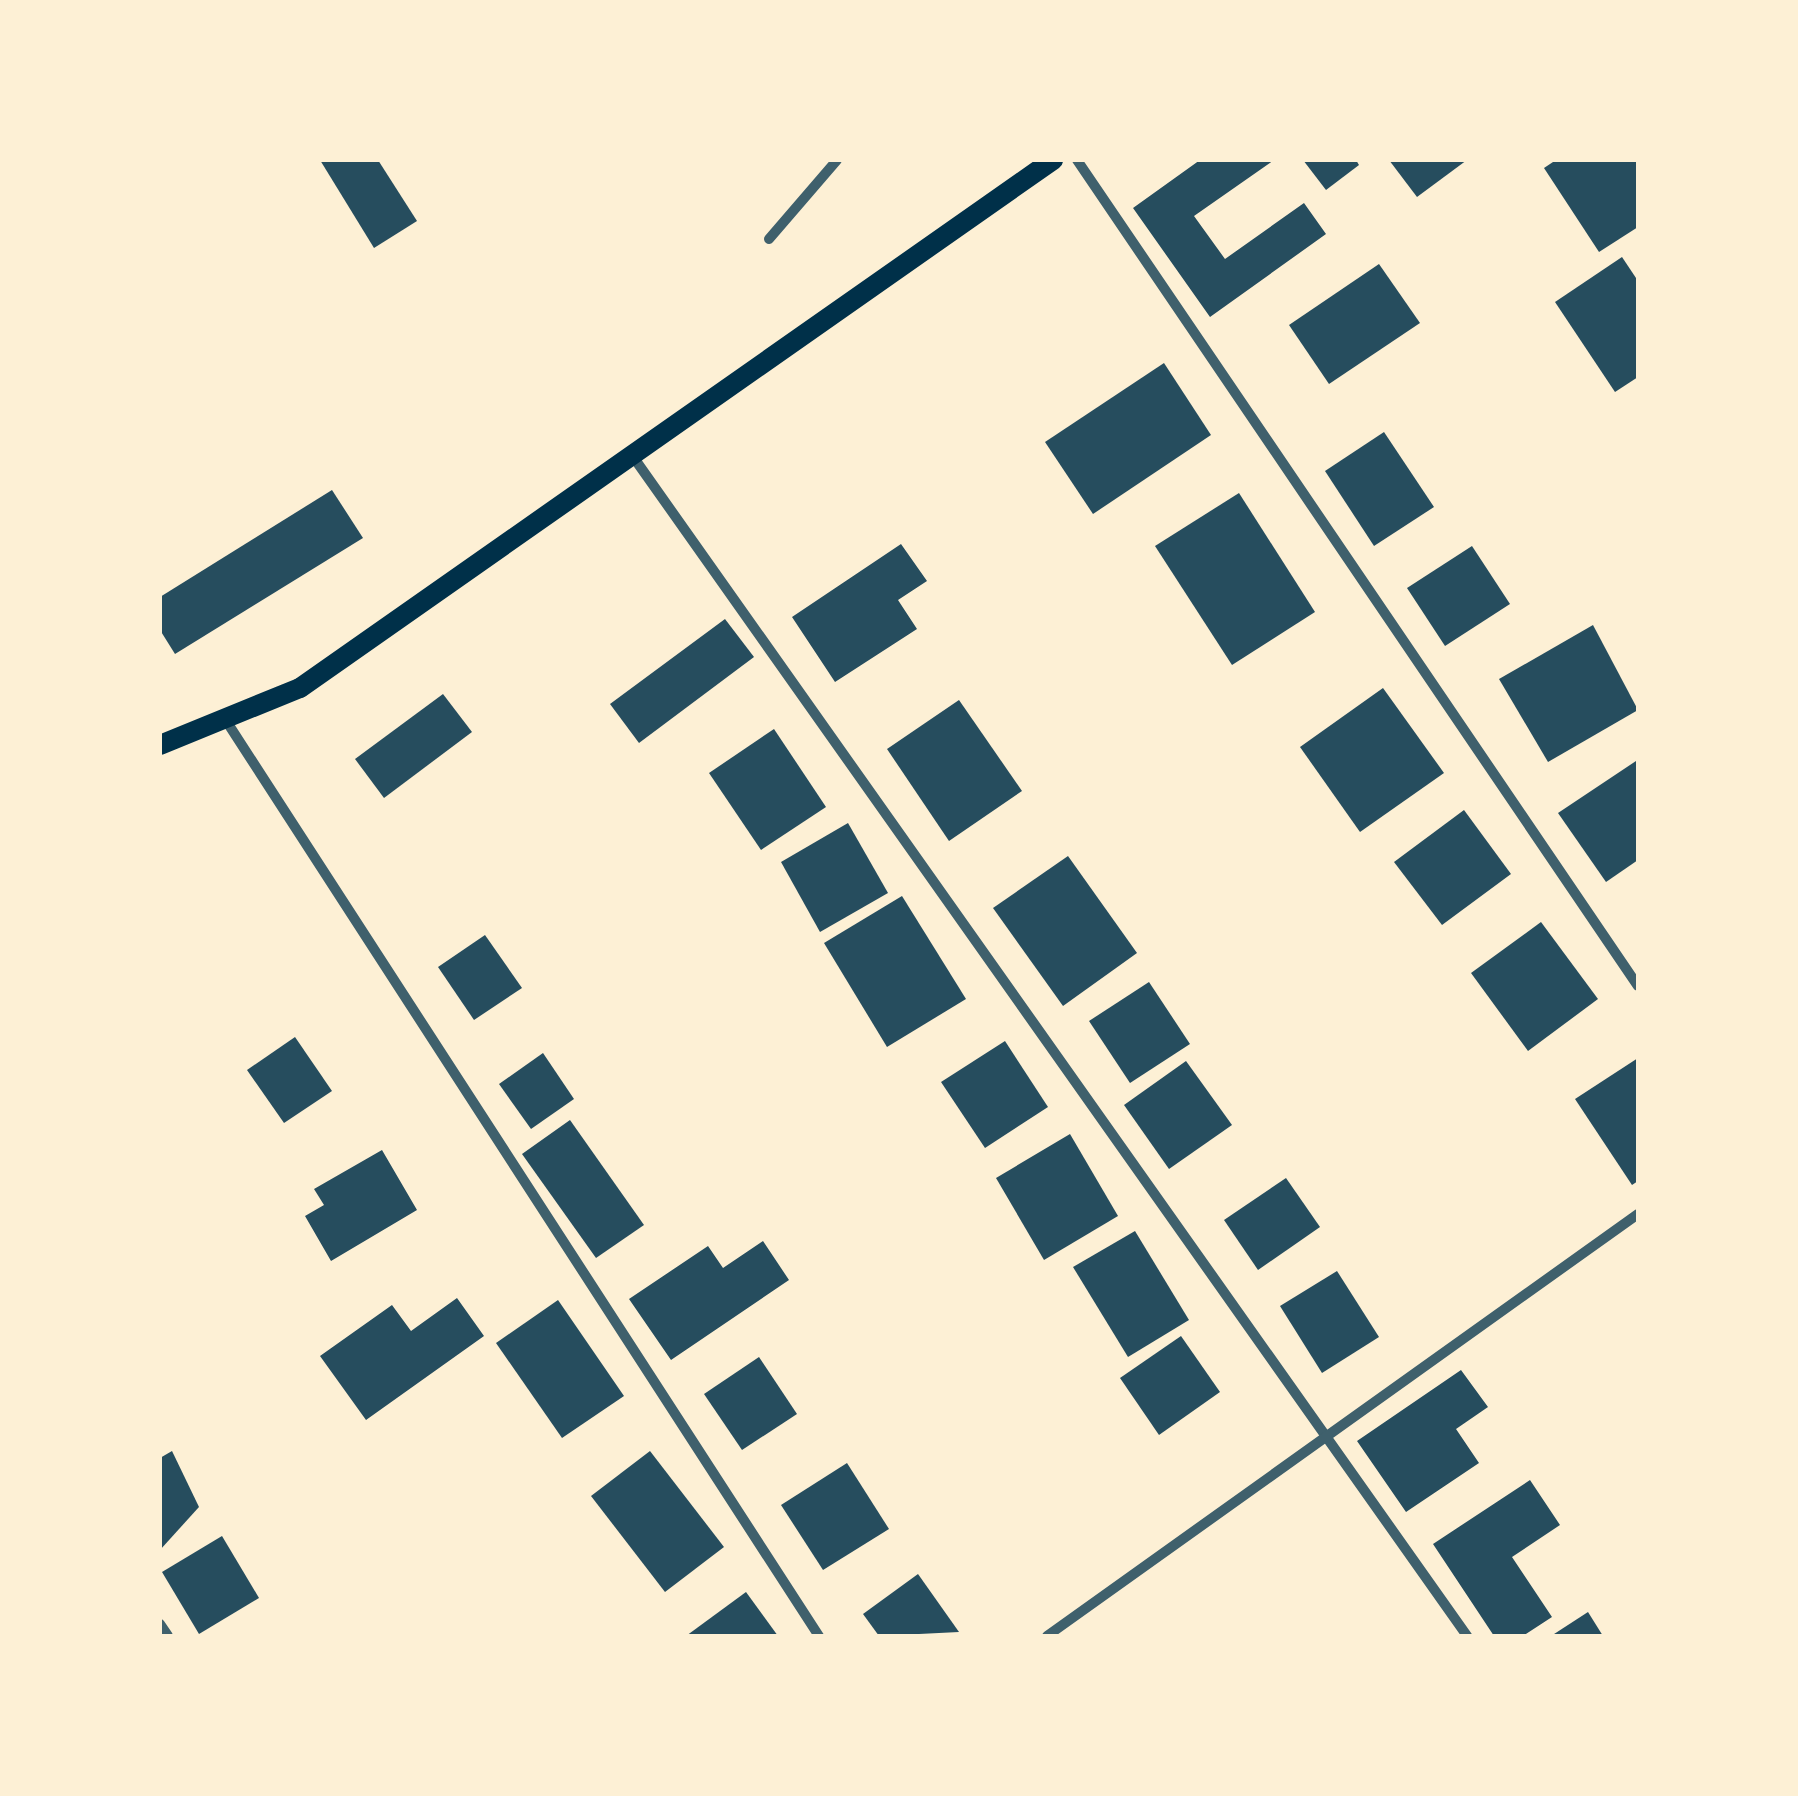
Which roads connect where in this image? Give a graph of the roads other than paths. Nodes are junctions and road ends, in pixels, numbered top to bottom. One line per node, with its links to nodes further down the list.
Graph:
1 (837, 160): 4 (street)
2 (1053, 160): 5 (main road)
3 (1078, 160): 8 (street)
4 (769, 239)
5 (634, 458): 6 (main road); 10 (street)
6 (225, 718): 7 (main road); 13 (street)
7 (160, 745)
8 (1638, 986)
9 (1638, 1214): 10 (street)
10 (1327, 1437): 14 (street); 15 (street)
11 (160, 1624): 12 (street)
12 (168, 1636)
13 (819, 1636)
14 (1046, 1636)
15 (1468, 1636)

